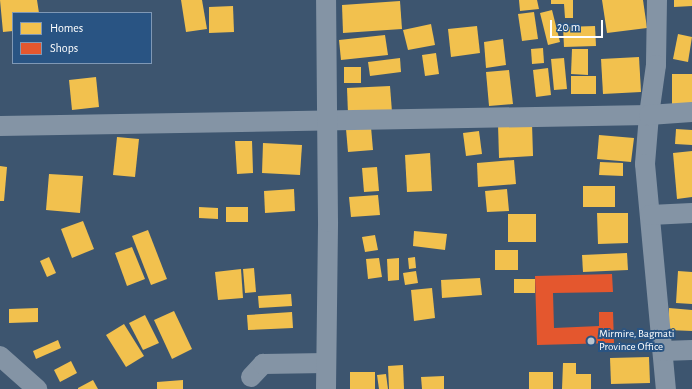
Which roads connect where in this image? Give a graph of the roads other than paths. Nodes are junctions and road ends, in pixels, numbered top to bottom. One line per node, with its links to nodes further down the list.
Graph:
1 (326, 0): 5 (street)
2 (658, 0): 4 (street)
3 (692, 112): 4 (street)
4 (648, 115): 5 (street); 8 (street)
5 (328, 119): 6 (street); 12 (street)
6 (0, 126)
7 (692, 213): 8 (street)
8 (650, 215): 10 (street)
9 (692, 350): 10 (street)
10 (663, 351): 16 (street)
11 (0, 356): 14 (street)
12 (326, 363): 13 (street); 15 (street)
13 (251, 377)
14 (37, 389)
15 (326, 389)
16 (666, 389)

